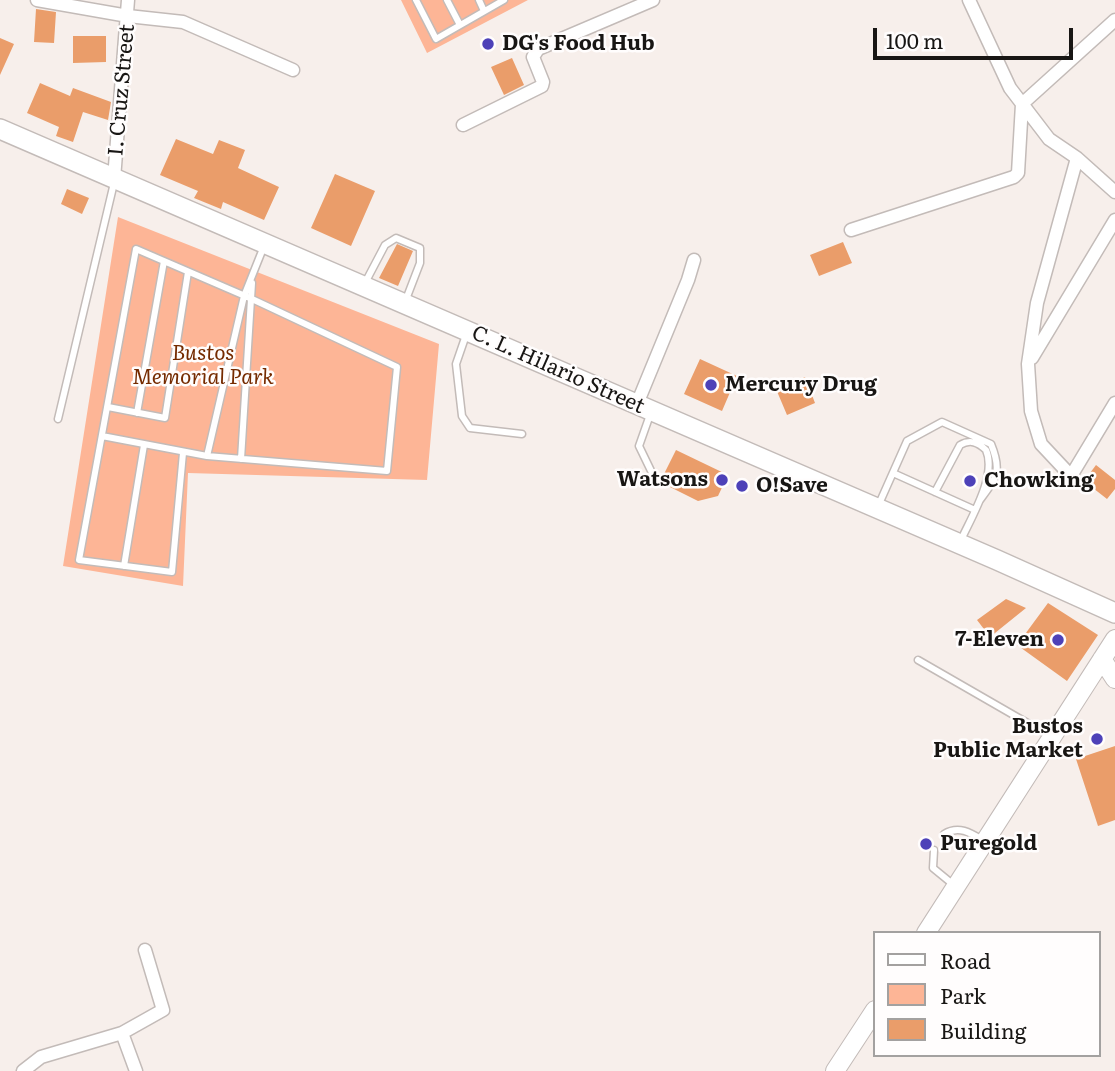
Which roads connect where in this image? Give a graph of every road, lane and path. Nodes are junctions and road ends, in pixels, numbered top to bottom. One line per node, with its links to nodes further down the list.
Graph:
1 (37, 0): 10 (street)
2 (128, 0): 10 (street, I. Cruz Street)
3 (416, 0): 12 (lane)
4 (447, 0): 12 (lane)
5 (479, 0): 9 (lane)
6 (504, 0): 9 (lane)
7 (653, 0): 15 (street)
8 (969, 0): 14 (street)
9 (484, 11): 12 (lane)
10 (128, 16): 13 (street); 18 (street, I. Cruz Street)
11 (1115, 20): 14 (street)
12 (460, 25)
13 (293, 70)
14 (1021, 104): 17 (street); 21 (street)
15 (463, 125)
16 (0, 129): 18 (main road, C. L. Hilario Street)
17 (1077, 158): 19 (street); 30 (street)
18 (114, 180): 22 (main road, C. L. Hilario Street); 35 (lane)
19 (1115, 192)
20 (1115, 220): 30 (street)
21 (851, 230)
22 (265, 244): 26 (main road, C. L. Hilario Street); 27 (lane)
23 (694, 260): 33 (street)
24 (164, 261): 25 (lane); 32 (lane); 34 (lane)
25 (188, 272): 27 (lane); 34 (lane)
26 (363, 286): 28 (main road, C. L. Hilario Street); 28 (lane)
27 (248, 297): 40 (lane); 41 (lane); 41 (lane)
28 (404, 304): 29 (main road, C. L. Hilario Street)
29 (467, 330): 33 (main road, C. L. Hilario Street); 36 (lane)
30 (1028, 364): 31 (street)
31 (1115, 403)
32 (107, 407): 34 (lane); 37 (lane)
33 (644, 407): 43 (lane); 46 (main road, C. L. Hilario Street)
34 (137, 413)
35 (58, 419)
36 (522, 434)
37 (102, 436): 38 (lane); 49 (lane)
38 (144, 445): 39 (lane); 49 (lane)
39 (183, 453): 40 (lane); 49 (lane)
40 (207, 456): 41 (lane)
41 (240, 459)
42 (893, 473): 44 (lane); 45 (lane); 46 (lane)
43 (654, 477)
44 (935, 492): 45 (lane); 47 (lane)
45 (980, 500): 47 (lane)
46 (877, 510): 48 (main road, C. L. Hilario Street)
47 (975, 510): 48 (lane)
48 (959, 544): 50 (main road, C. L. Hilario Street)
49 (124, 566)
50 (1115, 613)
51 (1115, 639): 52 (main road)
52 (1102, 659): 54 (main road); 55 (main road)
53 (918, 660): 55 (lane)
54 (1115, 680)
55 (1052, 737): 57 (main road)
56 (944, 834): 57 (lane)
57 (986, 841): 59 (main road)
58 (934, 850): 59 (lane)
59 (957, 887): 60 (main road)
60 (927, 931)
61 (145, 950): 63 (street)
62 (874, 1012): 66 (main road)
63 (122, 1033): 64 (street); 65 (street)
64 (23, 1071)
65 (136, 1071)
66 (835, 1071)

